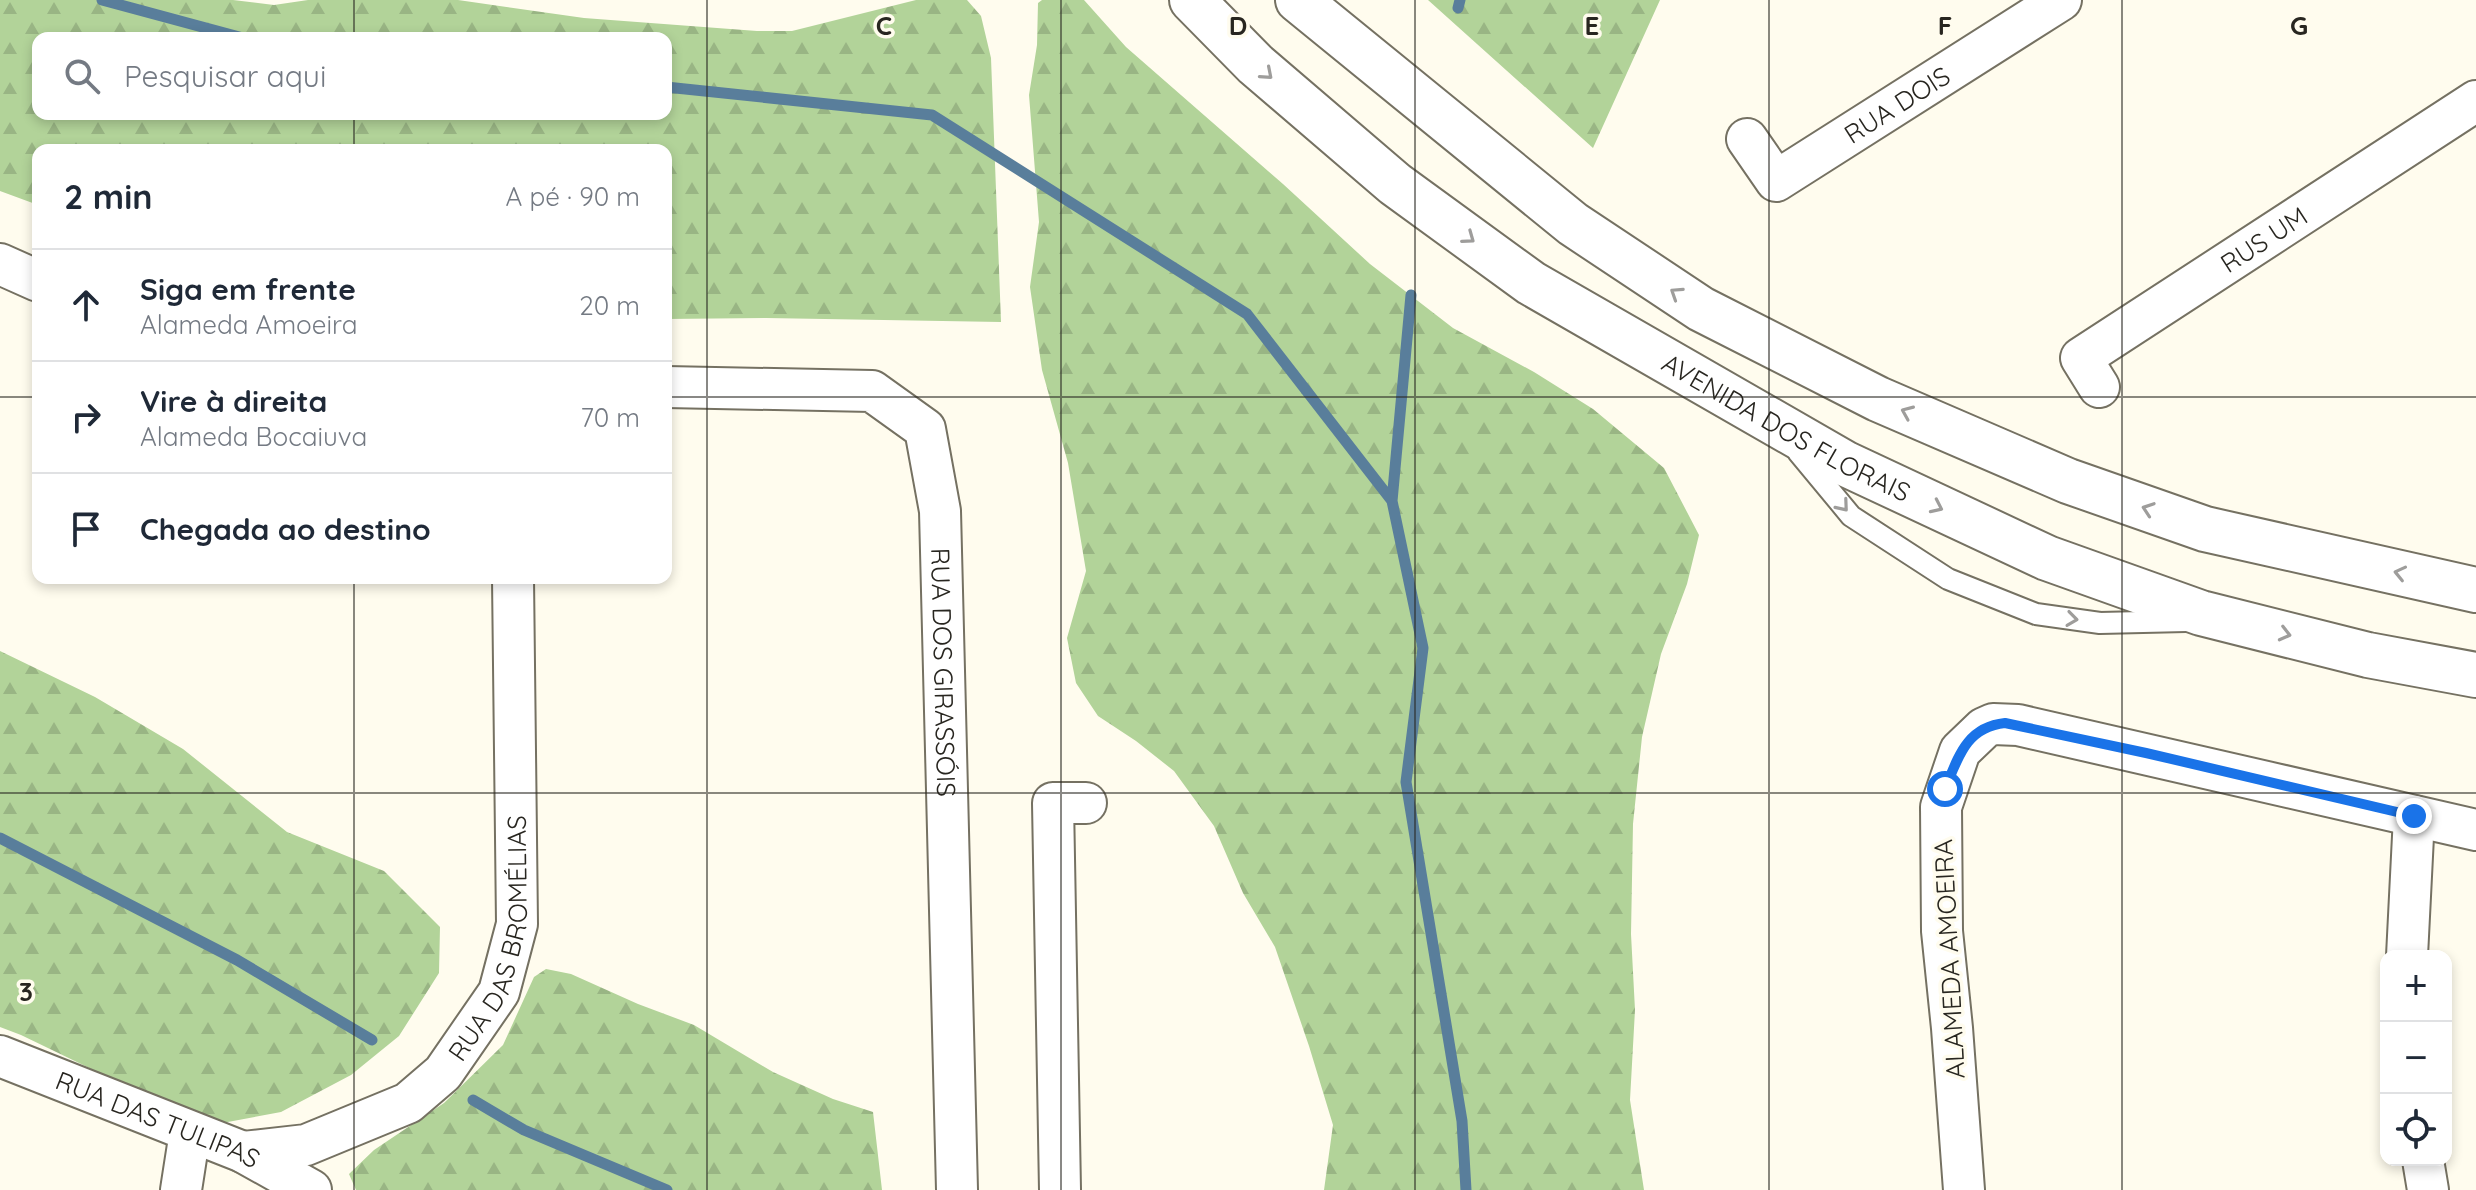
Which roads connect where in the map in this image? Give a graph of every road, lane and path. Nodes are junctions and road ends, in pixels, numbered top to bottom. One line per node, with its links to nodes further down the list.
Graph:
1 (1192, 0): 10 (street, AVENIDA DOS FLORAIS, one-way to 10)
2 (1298, 0): 12 (street, one-way to 2)
3 (2061, 0): 5 (street, RUA DOIS)
4 (2476, 101): 9 (street, RUS UM)
5 (1747, 139)
6 (0, 264): 7 (street)
7 (32, 278)
8 (672, 387): 25 (street, RUA DOS GIRASSÓIS)
9 (2099, 387)
10 (1776, 424): 13 (street, AVENIDA DOS FLORAIS, one-way to 13); 13 (lane, one-way to 13)
11 (513, 584): 21 (street, RUA DAS BROMÉLIAS)
12 (2476, 590)
13 (2227, 619): 14 (street, AVENIDA DOS FLORAIS, one-way to 14)
14 (2476, 675)
15 (1086, 803): 26 (street)
16 (2414, 816): 17 (street); 18 (street); 27 (street, ALAMEDA AMOEIRA)
17 (2476, 830)
18 (2407, 950)
19 (0, 1056): 20 (street, RUA DAS TULIPAS)
20 (190, 1132): 21 (street, RUA DAS TULIPAS); 23 (street)
21 (243, 1152): 24 (street, RUA DAS TULIPAS)
22 (2424, 1166): 28 (street)
23 (181, 1190)
24 (311, 1190)
25 (957, 1190)
26 (1060, 1190)
27 (1964, 1190)
28 (2428, 1190)

